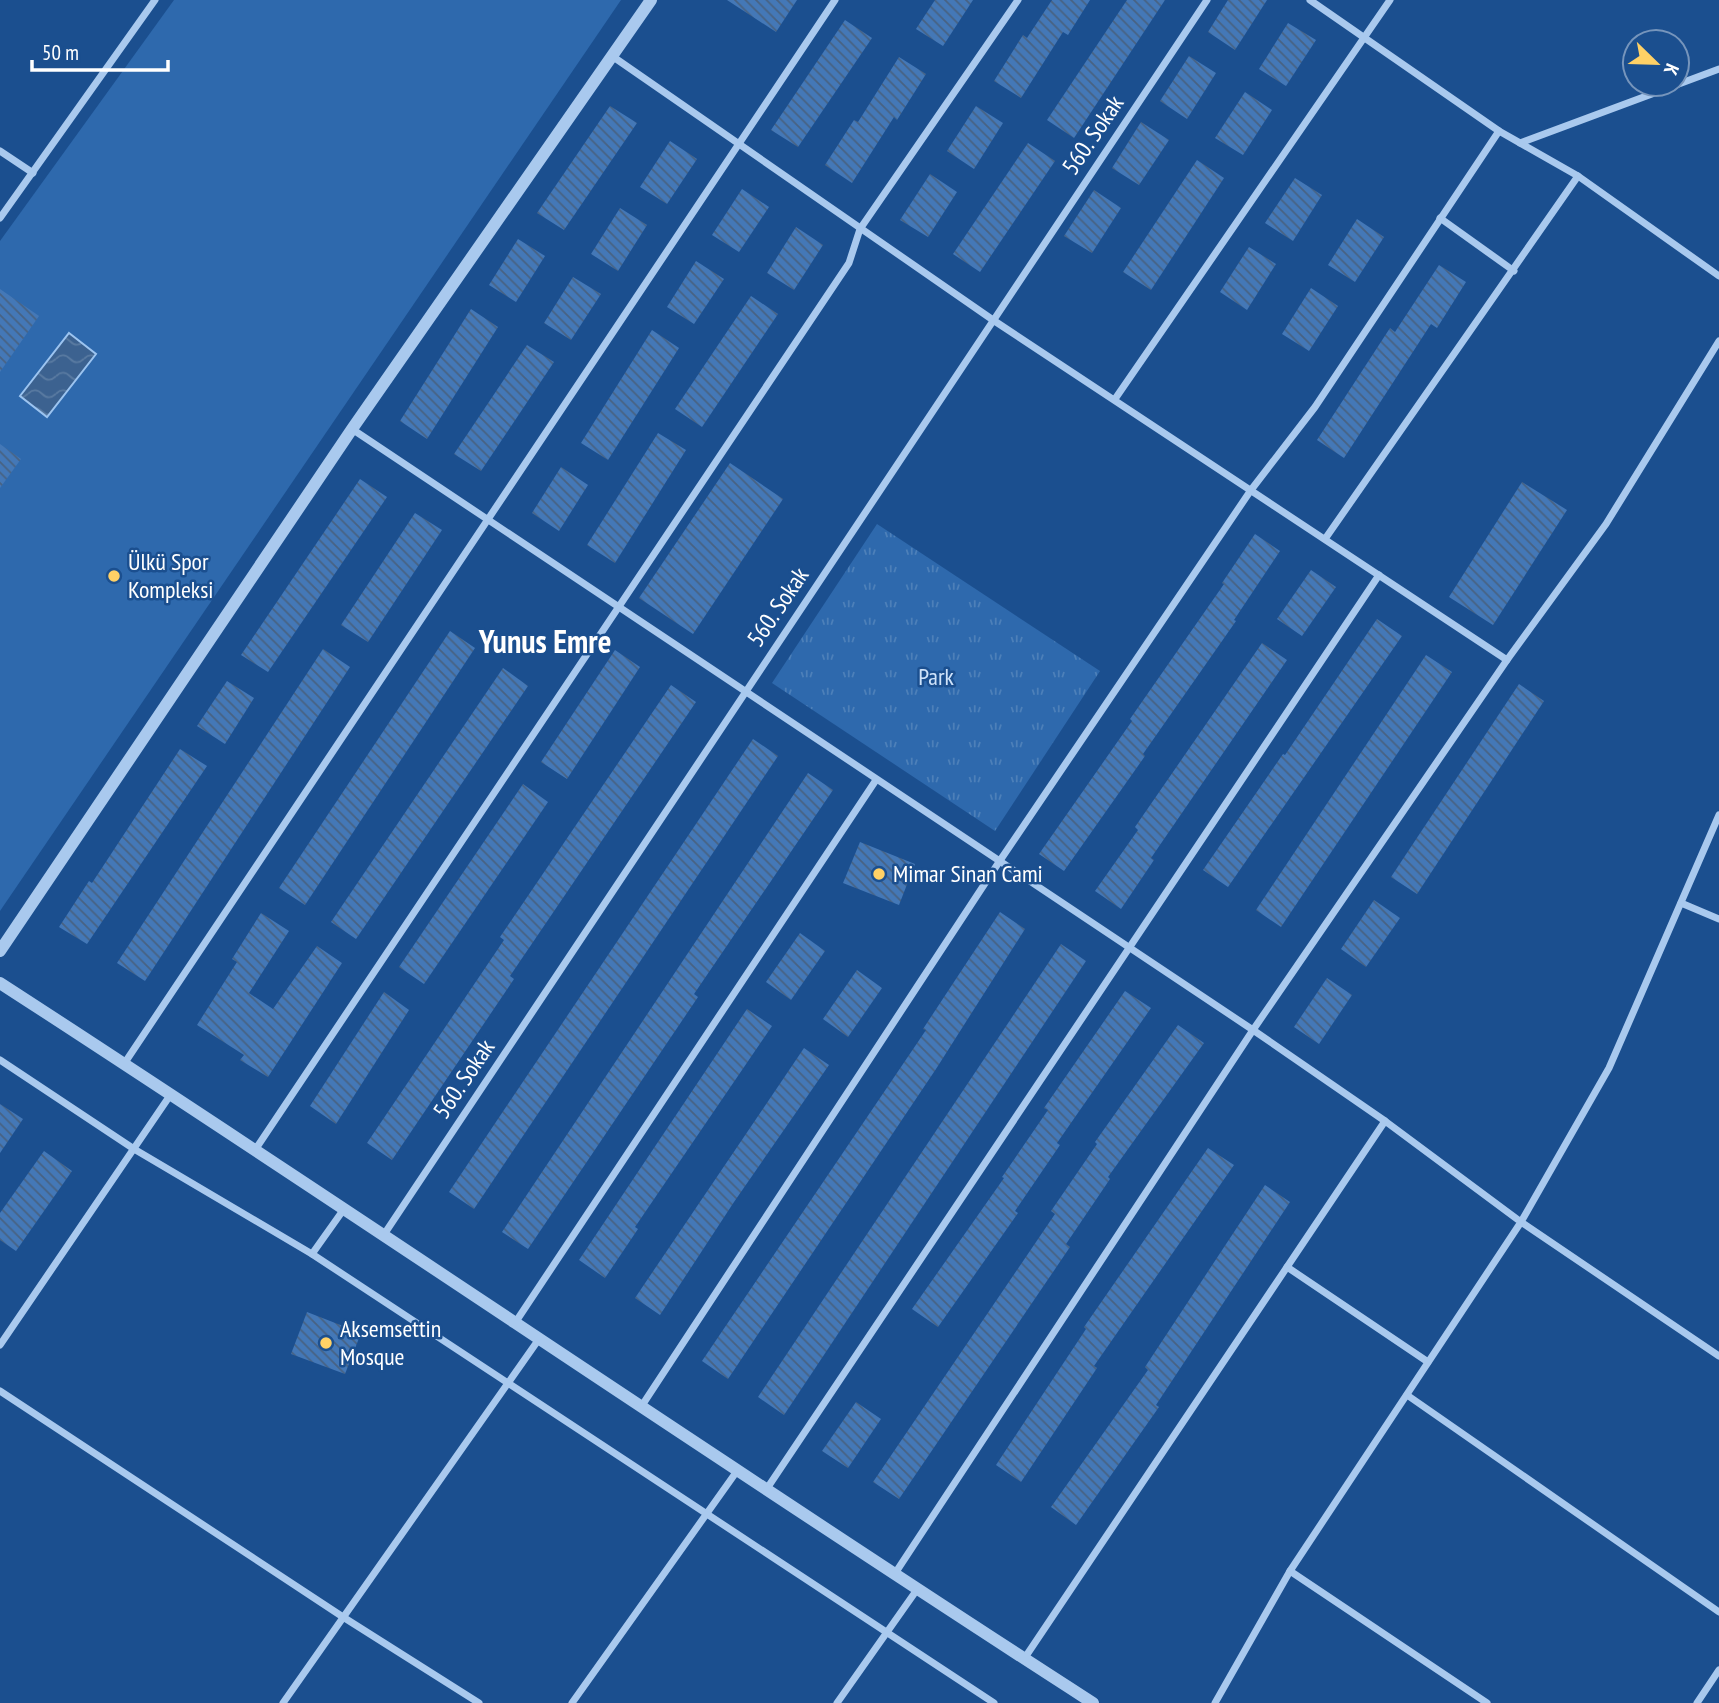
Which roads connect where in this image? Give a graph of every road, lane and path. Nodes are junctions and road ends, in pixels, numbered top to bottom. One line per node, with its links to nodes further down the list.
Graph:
1 (155, 0): 15 (street)
2 (651, 0): 9 (street)
3 (835, 0): 13 (street)
4 (1018, 0): 19 (street)
5 (1207, 0): 22 (street, 560. Sokak)
6 (1310, 0): 8 (street)
7 (1390, 0): 8 (street)
8 (1363, 39): 11 (street); 24 (street)
9 (612, 56): 13 (street); 25 (street)
10 (1719, 69): 12 (street)
11 (1499, 131): 12 (street); 18 (street)
12 (1520, 143): 16 (street)
13 (740, 145): 19 (street); 27 (street)
14 (0, 151): 15 (street)
15 (33, 173): 17 (street)
16 (1578, 176): 20 (street); 21 (street)
17 (0, 218)
18 (1440, 218): 20 (street); 26 (street)
19 (860, 229): 22 (street); 30 (street)
20 (1514, 271): 28 (street)
21 (1719, 276)
22 (993, 320): 24 (street); 32 (street, 560. Sokak)
23 (1719, 341): 31 (street)
24 (1115, 399): 26 (street)
25 (352, 429): 27 (street); 39 (street)
26 (1251, 491): 28 (street); 35 (street)
27 (488, 520): 30 (street); 43 (street)
28 (1325, 539): 29 (street)
29 (1379, 575): 31 (street); 38 (street)
30 (619, 608): 32 (street); 47 (street)
31 (1507, 660): 41 (street)
32 (744, 692): 33 (street); 50 (street, 560. Sokak)
33 (876, 780): 35 (street); 53 (street)
34 (1719, 815): 36 (street)
35 (999, 862): 38 (street); 61 (street)
36 (1681, 902): 37 (street); 49 (street)
37 (1719, 919)
38 (1130, 949): 41 (street); 63 (street)
39 (0, 951)
40 (0, 984): 43 (street)
41 (1253, 1030): 45 (street); 66 (street)
42 (0, 1060): 46 (street)
43 (124, 1064): 44 (street)
44 (172, 1093): 46 (street); 47 (street)
45 (1385, 1121): 49 (street); 52 (street)
46 (134, 1149): 51 (street); 55 (street)
47 (255, 1150): 48 (street)
48 (344, 1209): 50 (street); 51 (street)
49 (1521, 1222): 56 (street); 57 (street)
50 (383, 1236): 53 (street)
51 (312, 1254): 58 (street)
52 (1287, 1266): 57 (street); 71 (street)
53 (515, 1323): 54 (street)
54 (539, 1339): 58 (street); 61 (street)
55 (0, 1345)
56 (1719, 1356)
57 (1428, 1362): 60 (street)
58 (509, 1382): 64 (street); 69 (street)
59 (0, 1391): 69 (street)
60 (1407, 1395): 65 (street); 68 (street)
61 (641, 1407): 62 (street)
62 (737, 1471): 63 (street); 64 (street)
63 (766, 1490): 66 (street)
64 (706, 1515): 70 (street); 75 (street)
65 (1290, 1571): 79 (street); 80 (street)
66 (894, 1575): 67 (street)
67 (916, 1591): 70 (street); 71 (street)
68 (1719, 1612)
69 (343, 1618): 73 (street); 74 (street)
70 (887, 1631): 76 (street); 77 (street)
71 (1024, 1659): 78 (street)
72 (1719, 1670): 81 (street)
73 (283, 1703)
74 (479, 1703)
75 (572, 1703)
76 (837, 1703)
77 (994, 1703)
78 (1093, 1703)
79 (1215, 1703)
80 (1486, 1703)
81 (1697, 1703)

